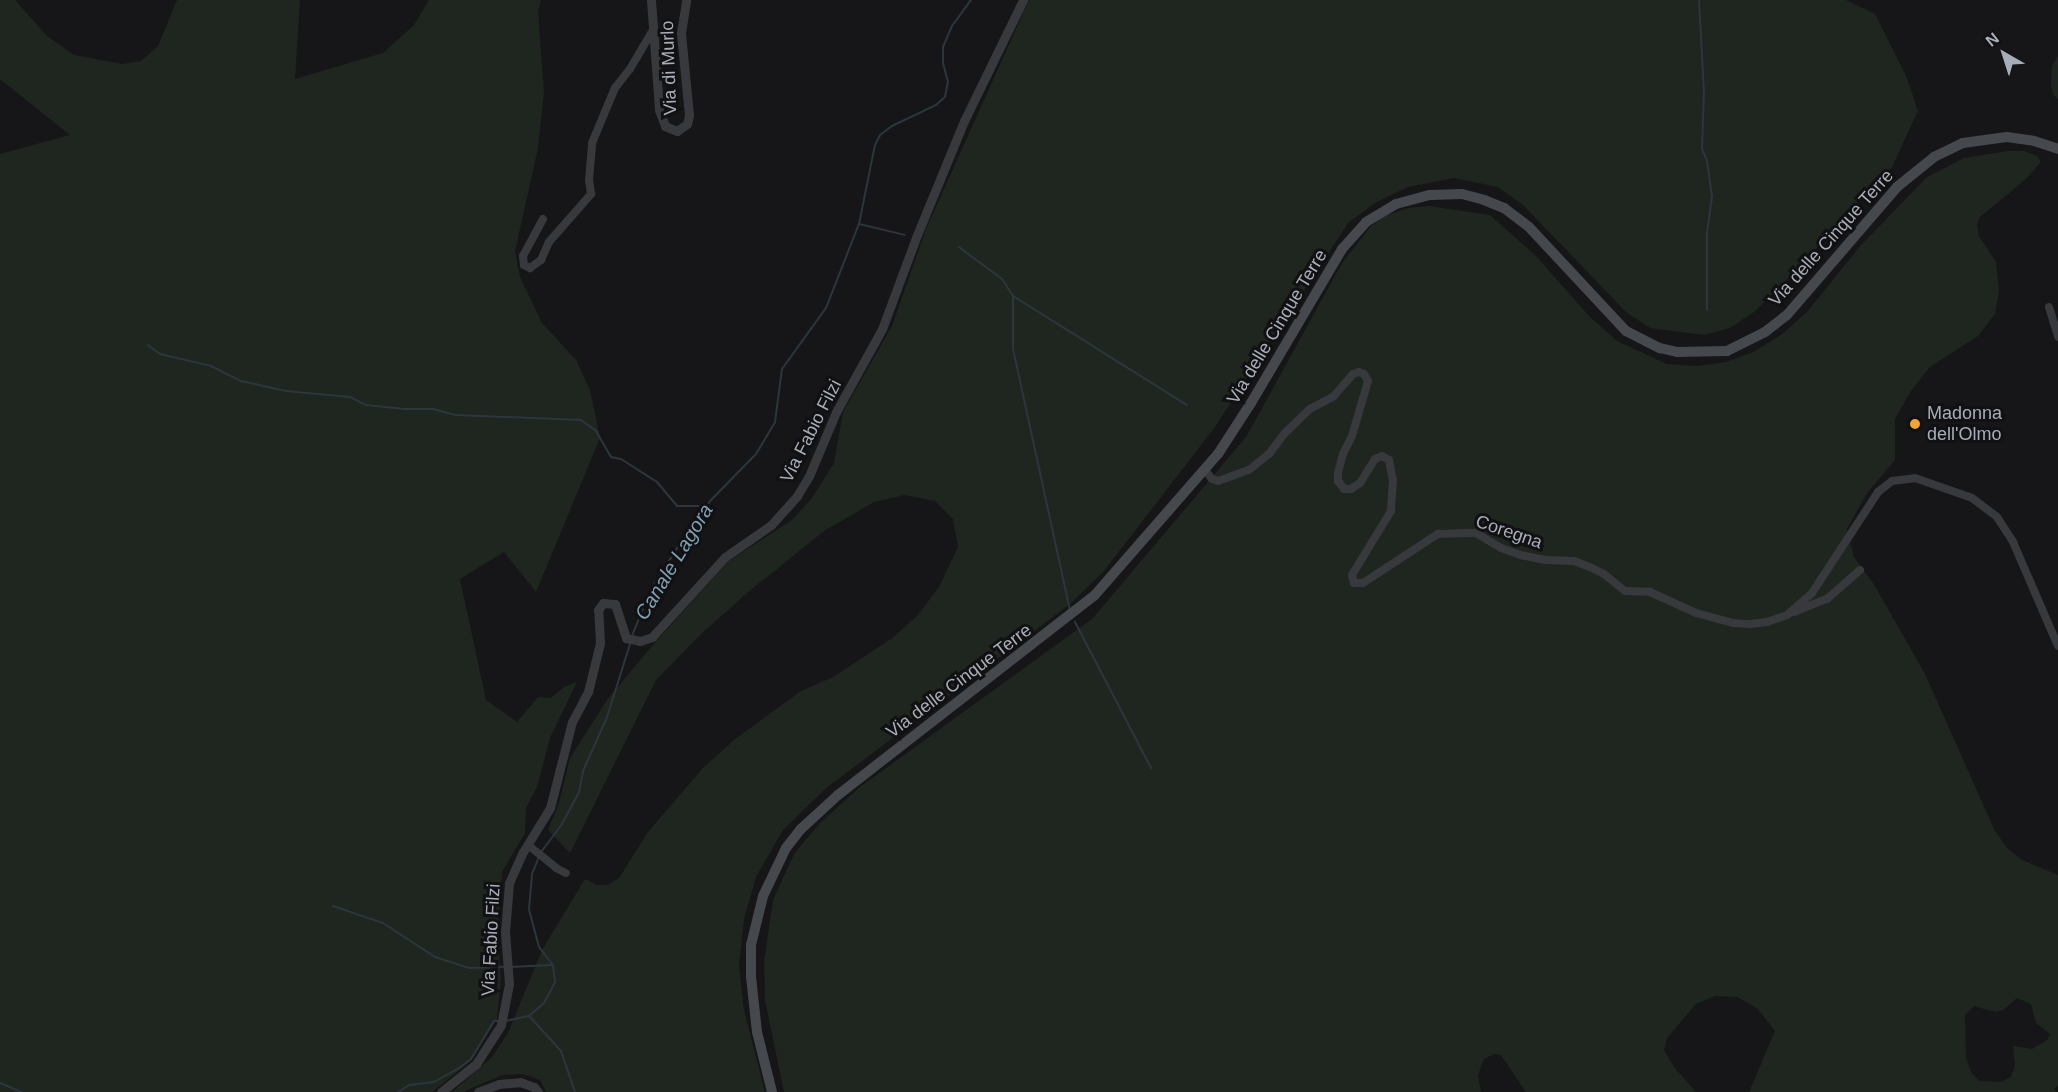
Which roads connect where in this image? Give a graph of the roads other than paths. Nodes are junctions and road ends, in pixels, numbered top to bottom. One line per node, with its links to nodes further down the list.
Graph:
1 (651, 0): 4 (street, Via di Murlo)
2 (686, 0): 4 (street, Via di Murlo)
3 (1023, 0): 13 (street, Via Fabio Filzi)
4 (654, 29): 6 (street)
5 (2058, 149): 9 (main road, Via delle Cinque Terre)
6 (543, 219)
7 (2049, 307): 8 (street)
8 (2058, 337)
9 (1205, 470): 11 (street, Coregna); 18 (main road, Via delle Cinque Terre)
10 (1860, 570): 11 (street)
11 (1787, 615): 12 (street, Coregna)
12 (2058, 646)
13 (531, 849): 14 (street); 15 (street, Via Fabio Filzi)
14 (566, 873)
15 (441, 1092)
16 (478, 1092): 17 (street)
17 (538, 1092)
18 (772, 1092)

